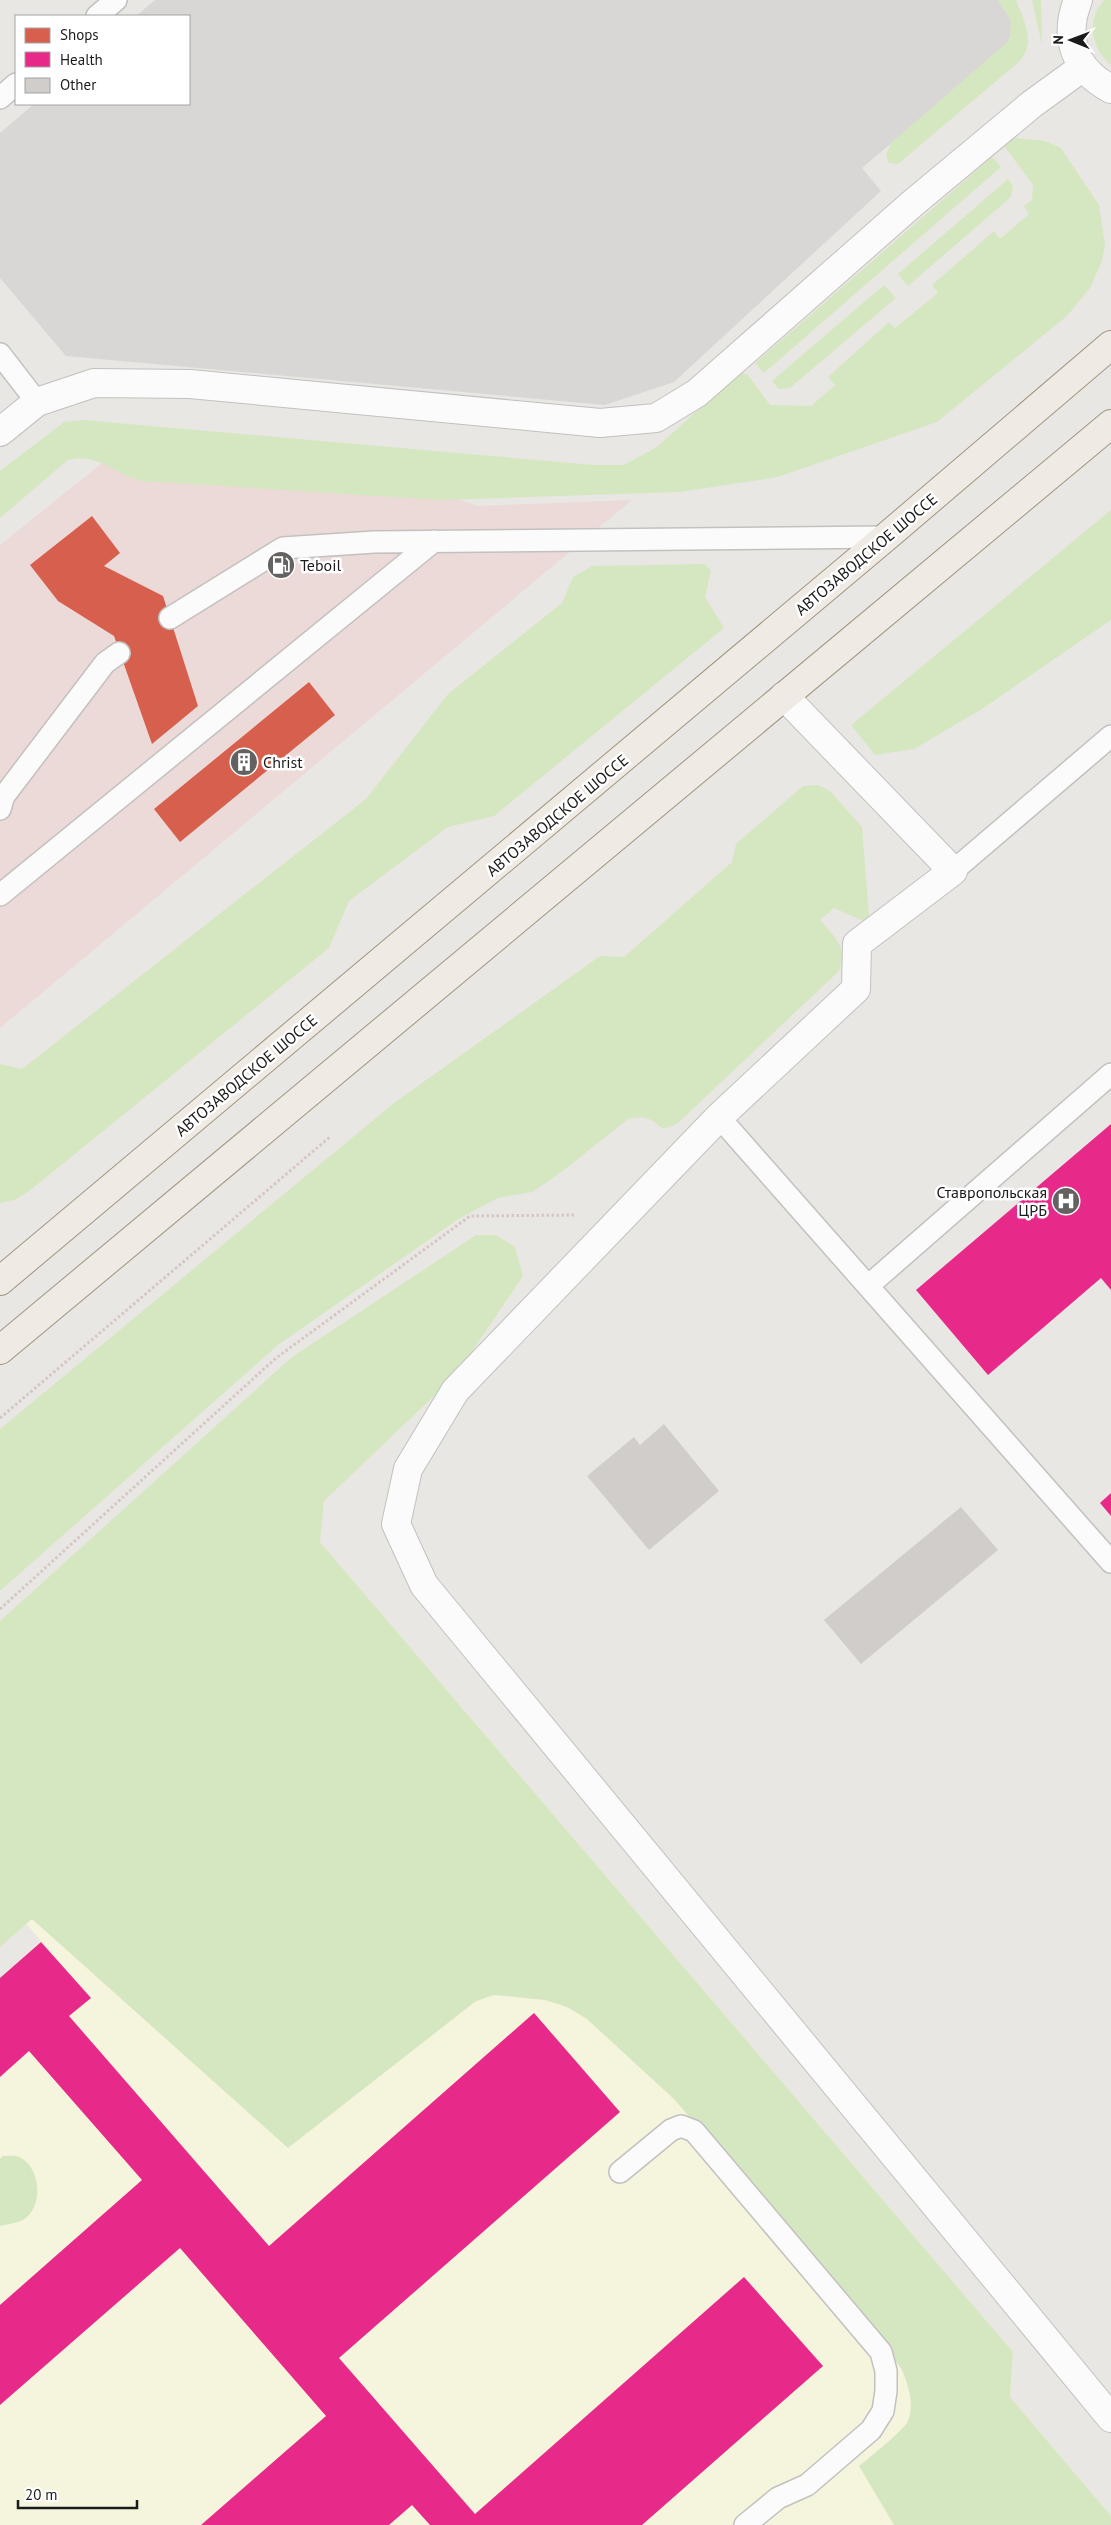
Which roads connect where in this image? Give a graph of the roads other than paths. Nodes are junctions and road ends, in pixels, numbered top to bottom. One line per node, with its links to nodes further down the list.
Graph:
1 (116, 0): 3 (lane)
2 (1078, 0): 4 (street)
3 (98, 15)
4 (1083, 68): 6 (street); 10 (street)
5 (15, 85): 7 (lane)
6 (1111, 88)
7 (0, 98)
8 (1111, 345): 13 (main road, АВТОЗАВОДСКОЕ ШОССЕ)
9 (0, 354): 10 (lane)
10 (37, 402): 12 (street)
11 (1111, 424): 17 (main road)
12 (0, 432)
13 (886, 537): 14 (lane); 24 (main road, АВТОЗАВОДСКОЕ ШОССЕ)
14 (434, 541): 15 (lane); 21 (lane)
15 (170, 618)
16 (119, 652): 19 (lane)
17 (784, 696): 20 (street); 26 (main road)
18 (1111, 736): 20 (lane)
19 (0, 809)
20 (953, 871): 23 (street)
21 (0, 895)
22 (1111, 1074): 25 (lane)
23 (719, 1117): 25 (lane); 29 (street)
24 (0, 1282)
25 (868, 1286): 27 (lane)
26 (0, 1350)
27 (1111, 1562)
28 (620, 2172): 30 (lane)
29 (1111, 2418)
30 (745, 2525)

